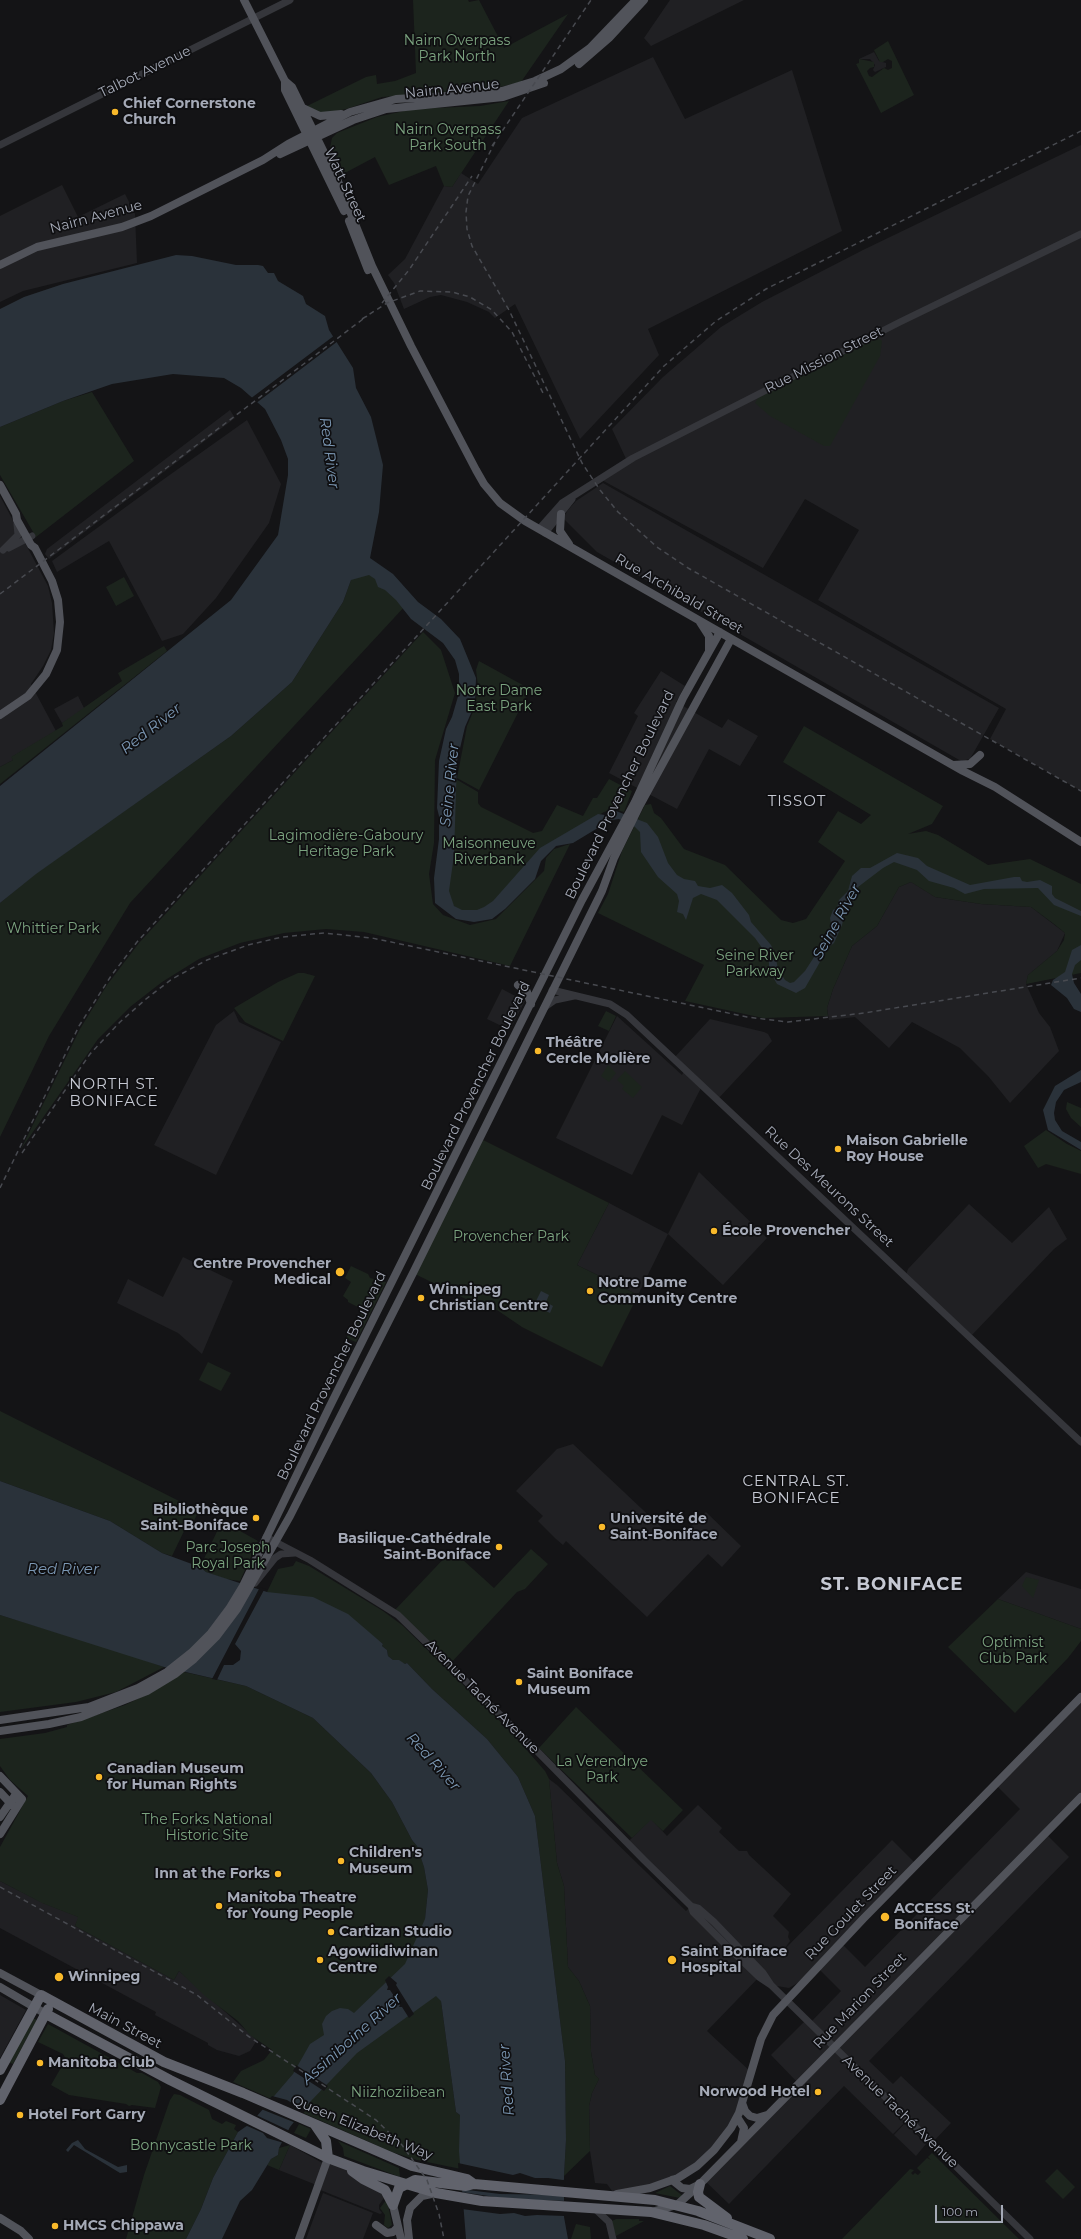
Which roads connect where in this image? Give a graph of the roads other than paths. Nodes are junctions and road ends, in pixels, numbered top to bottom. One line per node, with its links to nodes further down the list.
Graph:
1 (244, 0): 5 (main road, Watt Street)
2 (290, 0): 5 (street, Talbot Avenue)
3 (636, 0): 6 (main road, Nairn Avenue)
4 (644, 0): 6 (main road, Nairn Avenue)
5 (253, 19): 7 (main road, Watt Street); 13 (street, Talbot Avenue)
6 (607, 35): 8 (main road, Nairn Avenue)
7 (285, 81): 9 (main road, Watt Street); 12 (main road, Watt Street)
8 (449, 99): 10 (main road, Nairn Avenue); 11 (main road, Nairn Avenue)
9 (302, 107): 10 (main road); 12 (main road, Watt Street)
10 (350, 112): 12 (main road, Nairn Avenue)
11 (337, 127): 12 (main road, Nairn Avenue); 14 (main road)
12 (311, 136): 14 (main road, Watt Street); 16 (main road, Nairn Avenue); 17 (main road, Watt Street)
13 (0, 145)
14 (326, 157): 17 (main road, Watt Street)
15 (1081, 234): 19 (street, Rue Mission Street)
16 (0, 265)
17 (385, 298): 22 (main road, Rue Archibald Street)
18 (0, 485): 21 (main road)
19 (573, 497): 20 (street, Rue Mission Street); 22 (street, Rue Mission Street)
20 (561, 514): 22 (street, Rue Mission Street); 24 (main road)
21 (16, 517): 23 (main road); 25 (street)
22 (542, 531): 24 (main road, Rue Archibald Street)
23 (30, 537): 25 (street); 32 (main road)
24 (572, 548): 26 (main road, Rue Archibald Street)
25 (2, 551)
26 (697, 618): 27 (main road, Rue Archibald Street); 30 (main road)
27 (720, 632): 28 (main road, Rue Archibald Street); 30 (main road, Boulevard Provencher Boulevard)
28 (731, 639): 29 (main road, Rue Archibald Street); 31 (main road, Boulevard Provencher Boulevard)
29 (752, 650): 31 (main road); 34 (main road, Rue Archibald Street)
30 (709, 651): 35 (main road, Boulevard Provencher Boulevard)
31 (721, 658): 35 (main road, Boulevard Provencher Boulevard)
32 (0, 715)
33 (980, 755): 34 (main road)
34 (952, 765): 36 (main road, Rue Archibald Street)
35 (637, 803): 37 (main road, Boulevard Provencher Boulevard)
36 (1081, 842)
37 (609, 861): 39 (main road, Boulevard Provencher Boulevard); 40 (main road, Boulevard Provencher Boulevard)
38 (518, 984): 42 (main road)
39 (539, 988): 40 (main road, Rue Des Meurons Street); 42 (main road, Boulevard Provencher Boulevard)
40 (552, 990): 41 (street, Rue Des Meurons Street); 43 (main road, Boulevard Provencher Boulevard)
41 (578, 996): 43 (street); 44 (street, Rue Des Meurons Street)
42 (531, 1004): 45 (main road, Boulevard Provencher Boulevard)
43 (542, 1010): 46 (main road, Boulevard Provencher Boulevard)
44 (1081, 1442)
45 (266, 1537): 46 (street, Avenue Taché Avenue); 50 (main road, Boulevard Provencher Boulevard)
46 (275, 1542): 47 (street, Avenue Taché Avenue); 48 (main road, Boulevard Provencher Boulevard)
47 (295, 1553): 48 (street); 63 (street, Avenue Taché Avenue)
48 (271, 1557): 51 (main road, Boulevard Provencher Boulevard)
49 (1081, 1697): 63 (main road, Rue Goulet Street)
50 (0, 1720)
51 (0, 1731)
52 (0, 1776): 54 (main road)
53 (0, 1792): 56 (main road)
54 (19, 1796): 56 (main road); 57 (main road)
55 (1081, 1797): 67 (main road, Rue Marion Street)
56 (8, 1802): 57 (main road); 58 (main road)
57 (15, 1808): 59 (main road)
58 (0, 1817)
59 (0, 1834)
60 (0, 1973): 62 (main road, Main Street)
61 (0, 1988): 65 (main road, Main Street)
62 (40, 1995): 64 (highway, Main Street); 65 (highway)
63 (786, 2000): 67 (street, Avenue Taché Avenue); 74 (main road, Rue Goulet Street)
64 (52, 2002): 66 (highway); 68 (highway, Main Street)
65 (34, 2007): 66 (main road, Main Street); 70 (highway)
66 (46, 2014): 69 (highway, Main Street); 71 (highway)
67 (834, 2047): 75 (main road, Rue Marion Street); 104 (street, Avenue Taché Avenue)
68 (164, 2062): 69 (highway); 72 (highway, Main Street)
69 (139, 2063): 79 (highway, Main Street)
70 (1, 2067): 71 (street)
71 (14, 2073): 73 (highway)
72 (242, 2093): 77 (highway, Queen Elizabeth Way)
73 (0, 2100)
74 (742, 2103): 75 (main road); 76 (main road, Rue Goulet Street)
75 (768, 2115): 78 (main road, Rue Marion Street)
76 (737, 2117): 78 (main road); 82 (main road, Rue Goulet Street)
77 (312, 2123): 79 (highway); 81 (highway, Queen Elizabeth Way)
78 (741, 2142): 84 (main road, Rue Marion Street)
79 (328, 2158): 80 (highway); 98 (main road)
80 (345, 2164): 83 (highway); 88 (highway)
81 (448, 2180): 83 (highway); 86 (highway, Queen Elizabeth Way)
82 (672, 2180): 84 (main road); 86 (main road, Rue Goulet Street)
83 (404, 2184): 85 (highway); 88 (highway)
84 (700, 2184): 87 (main road, Rue Marion Street); 94 (highway)
85 (436, 2193): 89 (highway); 100 (main road)
86 (615, 2195): 87 (highway, Queen Elizabeth Way)
87 (676, 2204): 90 (main road, Rue Marion Street); 91 (highway, Queen Elizabeth Way)
88 (393, 2205): 96 (main road)
89 (592, 2207): 90 (highway); 101 (street)
90 (651, 2212): 93 (highway)
91 (716, 2217): 93 (highway); 94 (highway, Queen Elizabeth Way)
92 (0, 2218): 97 (main road)
93 (704, 2225): 102 (highway)
94 (734, 2225): 103 (highway)
95 (376, 2226): 96 (main road)
96 (398, 2227): 99 (main road)
97 (29, 2239)
98 (299, 2239)
99 (401, 2239)
100 (409, 2239)
101 (613, 2239)
102 (743, 2239)
103 (770, 2239)
104 (1030, 2239)

